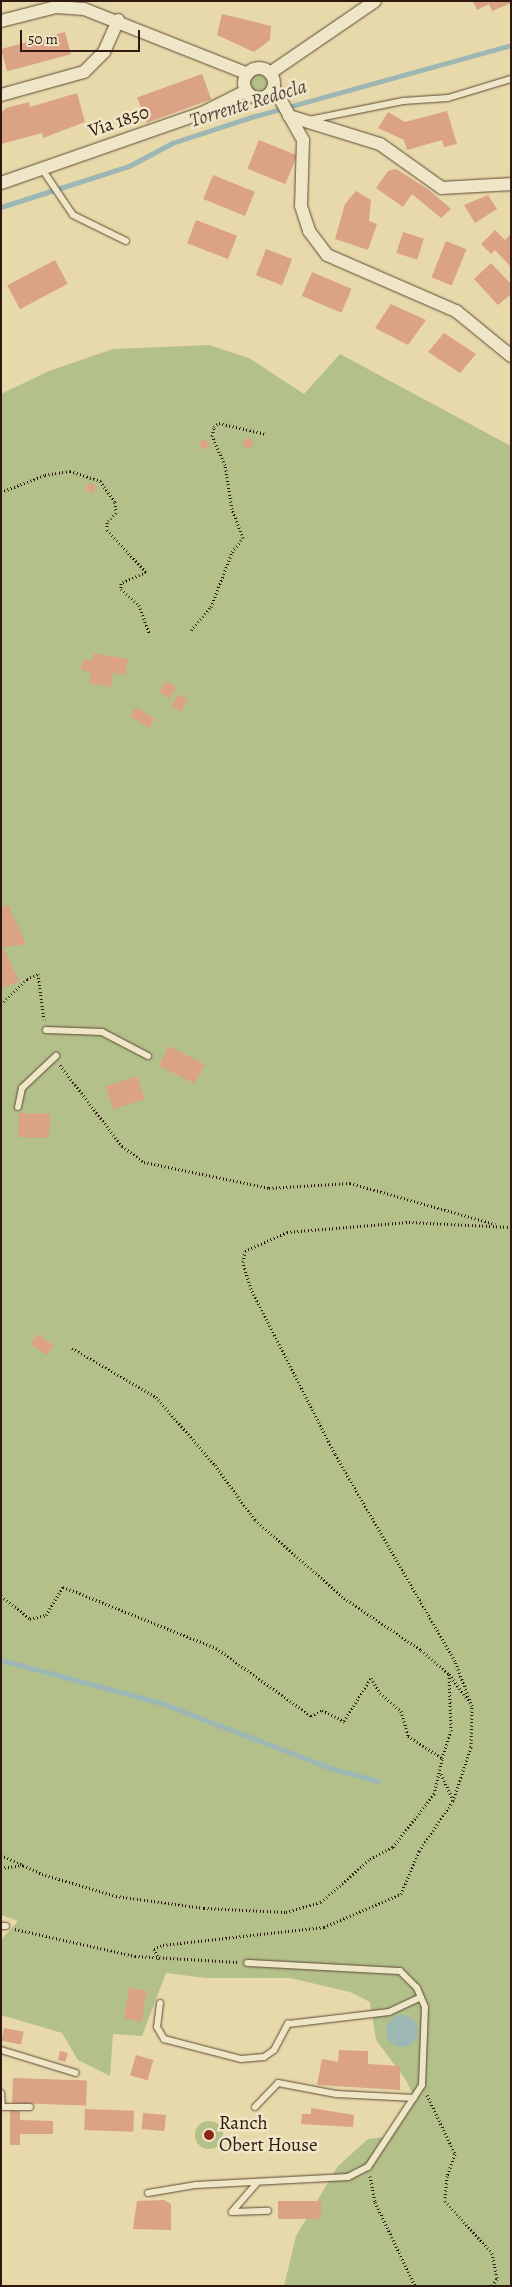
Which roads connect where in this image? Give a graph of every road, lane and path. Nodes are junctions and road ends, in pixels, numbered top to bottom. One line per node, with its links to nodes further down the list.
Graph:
1 (375, 1): 4 (street)
2 (118, 20): 3 (street); 5 (street); 9 (street)
3 (1, 21)
4 (270, 73): 5 (street); 8 (street)
5 (248, 74): 7 (street)
6 (511, 80): 11 (lane)
7 (246, 91): 8 (street); 12 (street, Via 1850)
8 (276, 93): 10 (street)
9 (1, 95)
10 (289, 116): 11 (street); 16 (street)
11 (306, 120): 14 (street)
12 (44, 174): 13 (street, Via 1850); 15 (lane)
13 (1, 183)
14 (511, 184)
15 (126, 241)
16 (511, 356)
17 (266, 434): 19 (path)
18 (1, 492): 20 (path)
19 (192, 630)
20 (149, 633)
21 (1, 1004): 22 (path)
22 (46, 1030): 24 (lane)
23 (56, 1056): 25 (lane); 26 (path)
24 (148, 1056)
25 (18, 1107)
26 (500, 1225): 27 (path); 31 (path)
27 (511, 1227)
28 (72, 1348): 30 (path)
29 (1, 1596): 32 (path)
30 (449, 1674): 31 (path); 32 (path)
31 (472, 1706): 34 (path)
32 (442, 1758): 33 (path)
33 (442, 1774): 34 (path); 36 (path)
34 (453, 1801): 39 (path)
35 (1, 1855): 36 (path)
36 (26, 1864): 37 (path)
37 (1, 1868)
38 (3, 1926): 39 (path)
39 (159, 1959): 40 (path)
40 (247, 1963): 41 (lane)
41 (421, 1997): 42 (lane); 45 (lane)
42 (160, 2003)
43 (1, 2050): 44 (lane)
44 (76, 2073)
45 (422, 2085): 47 (lane); 55 (path)
46 (1, 2093): 48 (lane)
47 (414, 2098): 49 (lane); 50 (lane)
48 (30, 2107)
49 (255, 2107)
50 (368, 2166): 51 (lane); 54 (path)
51 (256, 2184): 52 (lane); 53 (lane)
52 (148, 2193)
53 (268, 2211)
54 (415, 2286)
55 (492, 2286)

